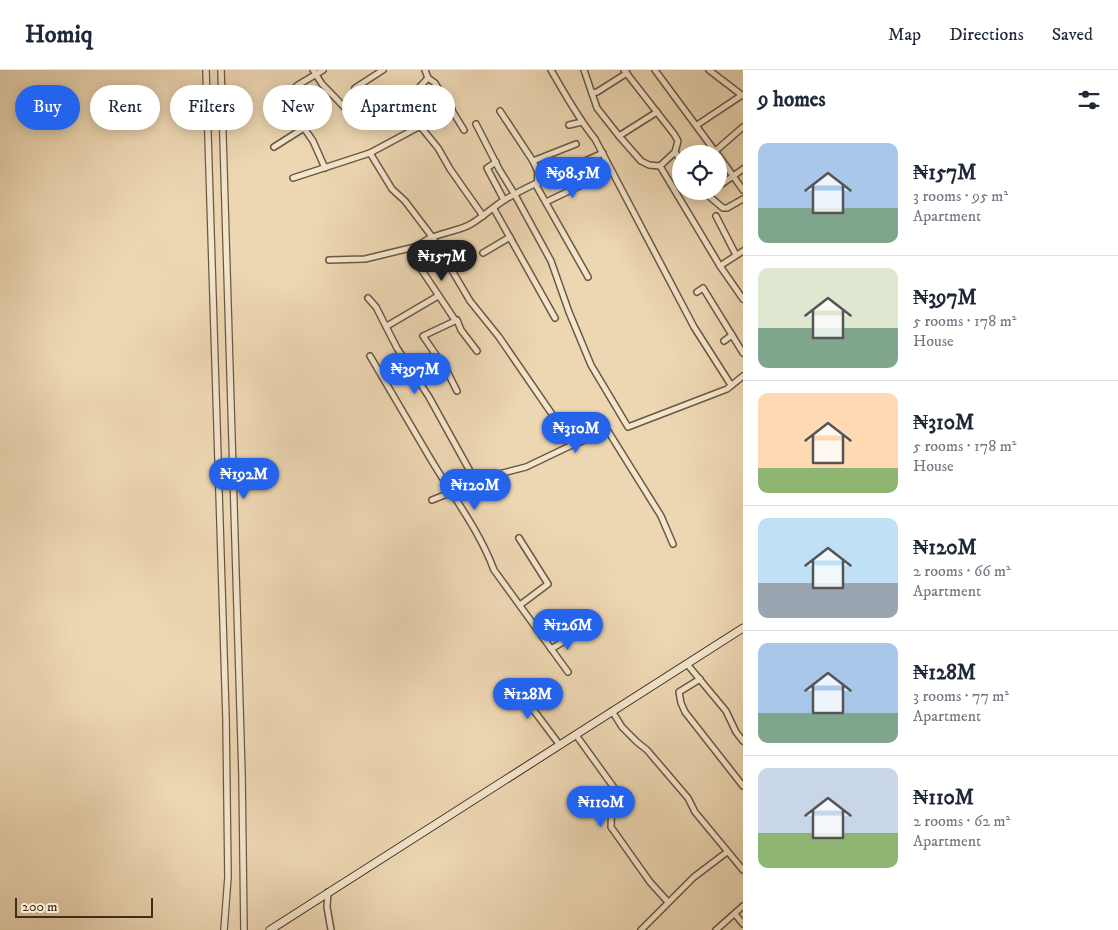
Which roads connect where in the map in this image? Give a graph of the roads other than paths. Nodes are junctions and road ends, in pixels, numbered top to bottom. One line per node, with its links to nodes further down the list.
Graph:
1 (206, 70): 110 (street)
2 (221, 70): 111 (street)
3 (323, 70): 10 (street)
4 (383, 70): 14 (street)
5 (425, 70): 12 (street)
6 (551, 70): 23 (street)
7 (584, 70): 17 (street)
8 (655, 70): 26 (street)
9 (709, 70): 18 (street)
10 (315, 72): 13 (street); 19 (street)
11 (626, 72): 17 (street); 21 (street)
12 (428, 78): 15 (street); 16 (street)
13 (298, 85)
14 (360, 85)
15 (421, 85)
16 (436, 85)
17 (592, 93): 31 (street)
18 (742, 96): 26 (street)
19 (342, 105)
20 (500, 111): 40 (street)
21 (657, 112): 31 (street); 33 (street)
22 (455, 114): 30 (street)
23 (582, 122): 25 (street); 38 (street)
24 (476, 124): 41 (street)
25 (570, 125)
26 (697, 125): 34 (street)
27 (743, 127): 35 (street)
28 (413, 130): 37 (street)
29 (423, 130): 58 (street)
30 (464, 130)
31 (619, 136): 42 (street)
32 (576, 144): 40 (street)
33 (677, 145)
34 (710, 145)
35 (725, 145)
36 (274, 147): 43 (street)
37 (370, 153): 43 (street); 61 (street)
38 (603, 153): 49 (street); 82 (street)
39 (672, 155): 42 (street)
40 (533, 161): 49 (street)
41 (496, 162): 52 (street); 54 (street)
42 (660, 166): 67 (street)
43 (326, 168): 47 (street)
44 (727, 168): 46 (street)
45 (743, 169): 46 (street)
46 (734, 177): 50 (street); 51 (street)
47 (293, 178)
48 (592, 180): 56 (street)
49 (538, 181): 52 (street); 56 (street)
50 (727, 181)
51 (743, 190)
52 (515, 195): 54 (street); 82 (street)
53 (743, 199): 55 (street)
54 (504, 200): 57 (street)
55 (715, 200)
56 (546, 202): 68 (street)
57 (494, 209): 58 (street); 60 (street)
58 (483, 216): 61 (street)
59 (716, 216): 65 (street)
60 (510, 237): 64 (street); 73 (street)
61 (432, 238): 62 (street); 84 (street)
62 (419, 246): 66 (street); 70 (street)
63 (743, 251): 65 (street)
64 (483, 253)
65 (736, 256): 67 (street)
66 (329, 260)
67 (720, 266): 72 (street)
68 (588, 278)
69 (697, 292): 76 (street)
70 (438, 296): 74 (street); 75 (street)
71 (368, 298): 75 (street)
72 (743, 299)
73 (555, 318)
74 (455, 320): 78 (street); 83 (street)
75 (387, 326): 85 (street)
76 (732, 335): 77 (street); 79 (street)
77 (724, 341)
78 (476, 350)
79 (743, 353)
80 (370, 356): 86 (street)
81 (743, 376): 82 (street)
82 (731, 385)
83 (457, 390)
84 (572, 445): 85 (street); 89 (street)
85 (476, 482): 86 (street)
86 (452, 491): 87 (street); 90 (street)
87 (432, 500)
88 (519, 538): 90 (street)
89 (672, 544)
90 (520, 605): 93 (street)
91 (743, 628): 94 (main road)
92 (573, 636): 93 (street)
93 (551, 649): 95 (street)
94 (688, 664): 96 (street); 98 (main road)
95 (568, 672)
96 (700, 679): 100 (street); 102 (street)
97 (514, 684): 101 (street)
98 (612, 711): 99 (main road); 103 (street)
99 (576, 735): 101 (main road); 106 (street)
100 (743, 741)
101 (559, 744): 105 (main road)
102 (743, 786)
103 (727, 852): 104 (street); 106 (street)
104 (743, 870)
105 (328, 892): 112 (main road); 113 (street)
106 (668, 902): 114 (street)
107 (743, 906): 108 (street)
108 (735, 914): 109 (street); 115 (street)
109 (743, 924)
110 (224, 930)
111 (244, 930)
112 (270, 930)
113 (331, 930)
114 (641, 930)
115 (716, 930)

